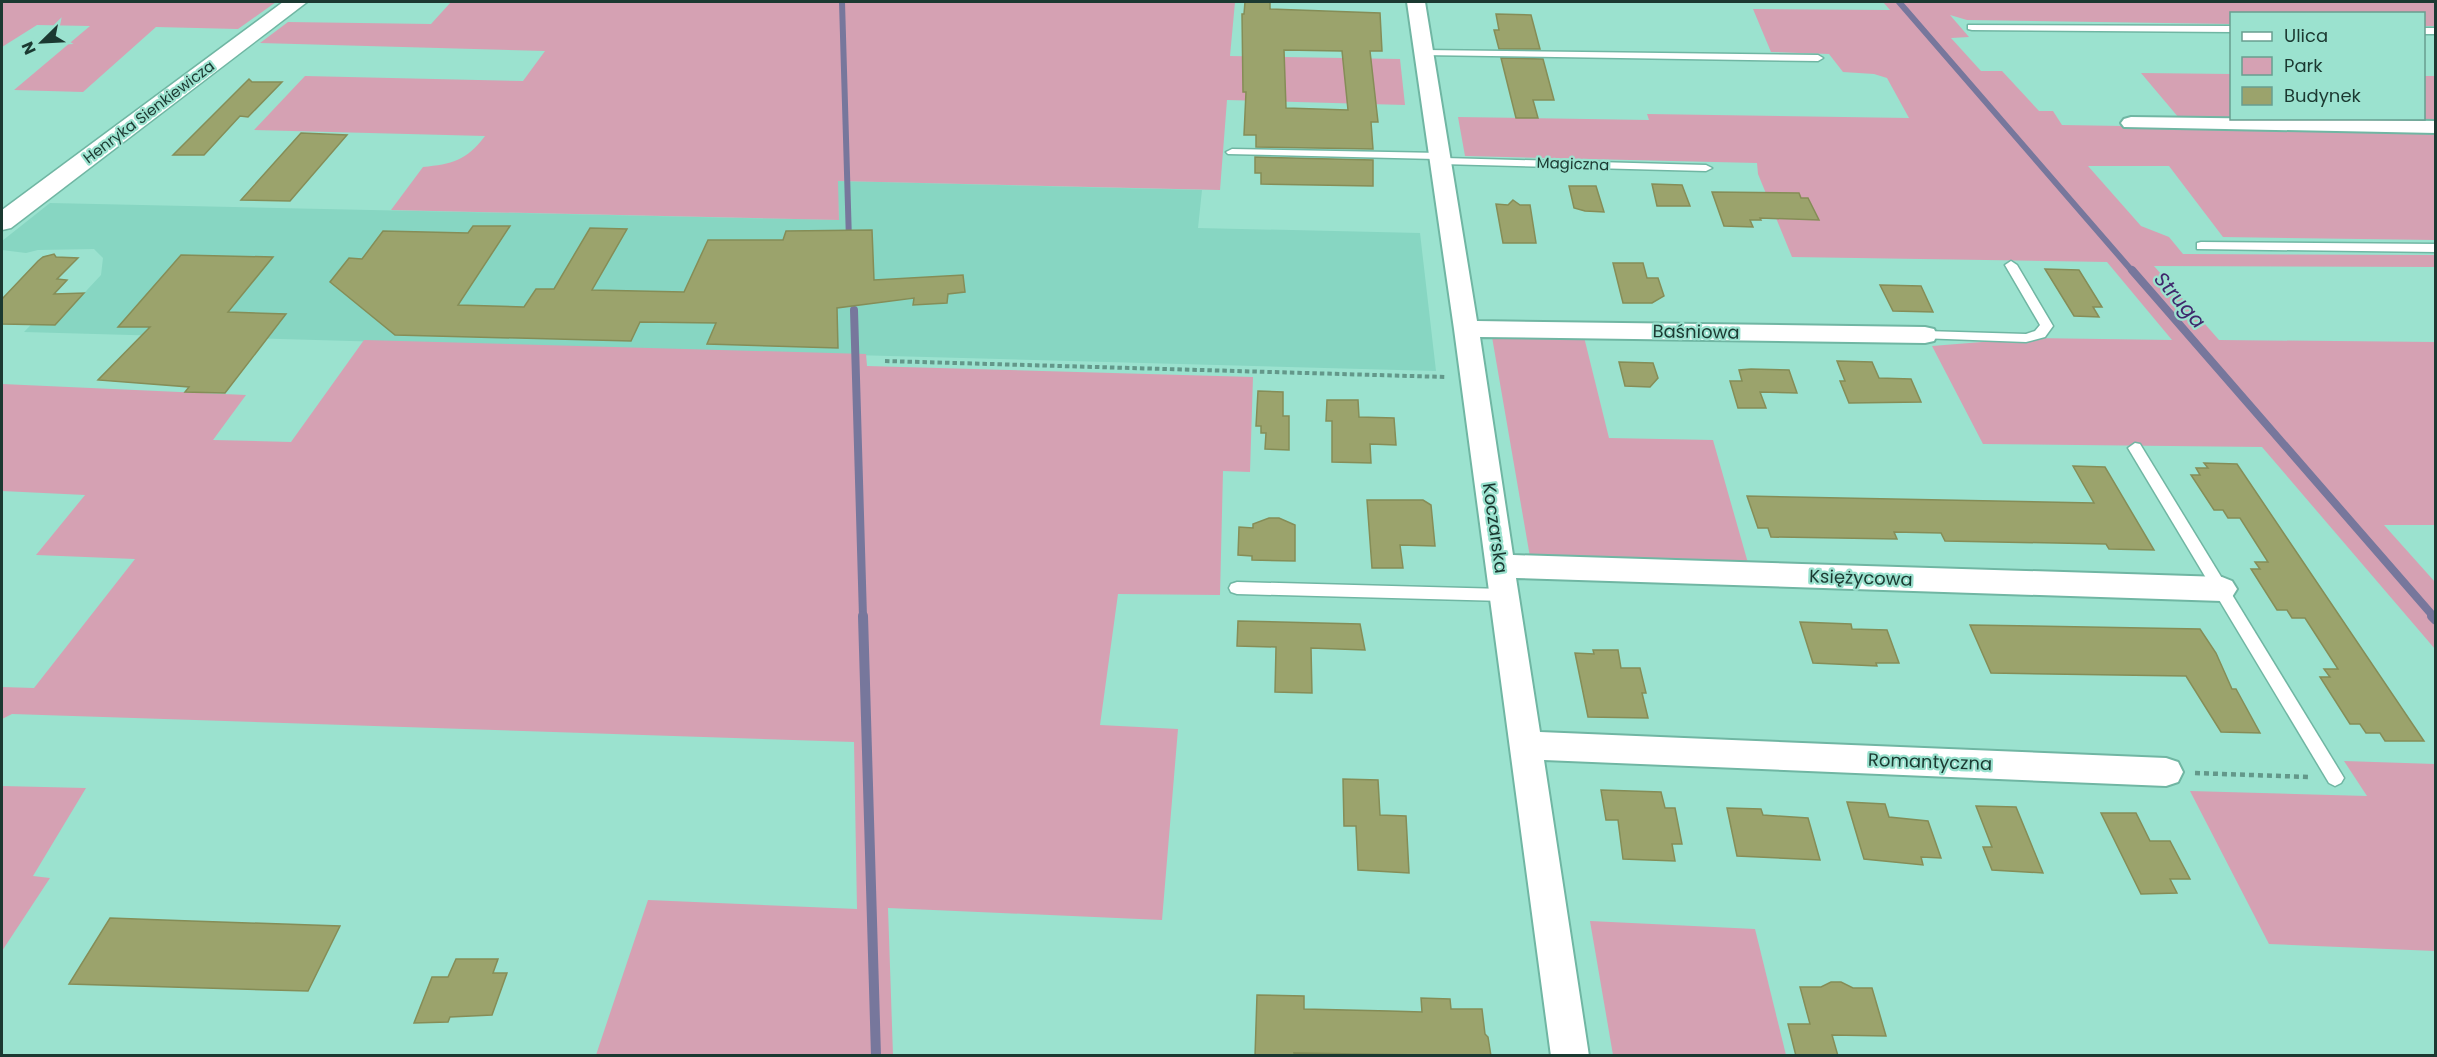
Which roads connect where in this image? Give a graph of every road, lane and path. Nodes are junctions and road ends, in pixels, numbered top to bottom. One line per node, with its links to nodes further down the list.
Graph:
1 (296, 2): 12 (street, Henryka Sienkiewicza)
2 (1416, 2): 5 (street, Koczarska)
3 (1972, 27): 4 (lane)
4 (2230, 29)
5 (1425, 53): 6 (lane); 10 (street, Koczarska)
6 (1818, 58)
7 (2131, 123): 8 (street)
8 (2436, 127)
9 (1232, 152): 10 (lane, Magiczna)
10 (1441, 159): 11 (lane, Magiczna); 16 (street, Koczarska)
11 (1706, 168)
12 (2, 222)
13 (2201, 246): 14 (lane)
14 (2436, 248)
15 (2011, 265): 17 (lane)
16 (1466, 329): 17 (street, Baśniowa); 19 (street, Koczarska)
17 (1926, 335)
18 (885, 361): 19 (path)
19 (1473, 378): 21 (street, Koczarska)
20 (2135, 448): 23 (lane)
21 (1500, 566): 23 (street, Księżycowa); 24 (street, Koczarska)
22 (1237, 588): 24 (lane)
23 (2222, 589): 27 (lane)
24 (1504, 595): 25 (street, Koczarska)
25 (1525, 745): 26 (street, Romantyczna); 28 (street, Koczarska)
26 (2166, 772): 27 (path)
27 (2336, 778)
28 (1570, 1056)

